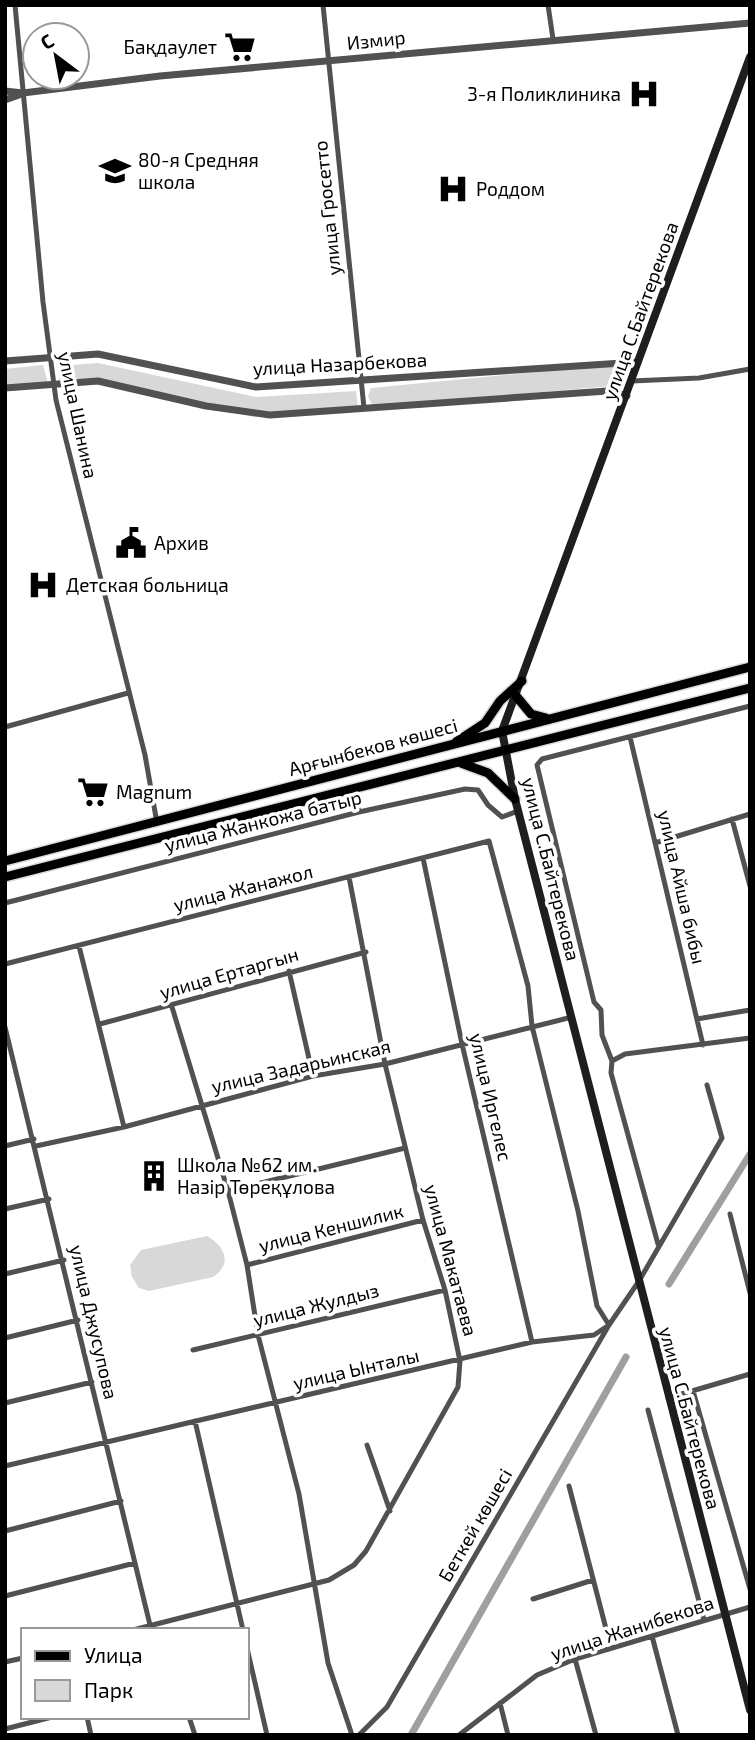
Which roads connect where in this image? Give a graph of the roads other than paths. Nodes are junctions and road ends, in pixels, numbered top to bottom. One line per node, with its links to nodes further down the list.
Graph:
1 (15, 5): 9 (street, улица Шанина)
2 (323, 5): 7 (street, улица Гросетто)
3 (548, 5): 5 (street)
4 (750, 23): 5 (street, Измир)
5 (554, 38): 7 (street, Измир)
6 (750, 57): 13 (main road, улица С.Байтерекова)
7 (328, 61): 9 (street, Измир); 15 (street, улица Гросетто)
8 (5, 91): 9 (street, Измир)
9 (23, 93): 10 (street); 11 (street, улица Шанина)
10 (5, 100)
11 (50, 356): 12 (street, улица Назарбекова); 15 (street, улица Назарбекова); 17 (street, улица Шанина)
12 (5, 361)
13 (638, 362): 15 (street, улица Назарбекова); 16 (main road, улица С.Байтерекова)
14 (750, 369): 16 (street)
15 (362, 379): 20 (street, улица Гросетто)
16 (632, 382): 19 (main road, улица С.Байтерекова)
17 (54, 384): 18 (street); 20 (street); 24 (street, улица Шанина)
18 (5, 388)
19 (627, 396): 20 (street); 22 (main road, улица С.Байтерекова)
20 (364, 408)
21 (750, 667): 27 (main road, Арғынбеков көшесі)
22 (522, 681): 25 (main road, улица С.Байтерекова); 31 (main road)
23 (750, 688): 32 (main road, Арғынбеков көшесі)
24 (128, 693): 28 (street); 40 (street, улица Шанина)
25 (516, 696): 27 (main road); 29 (main road, улица С.Байтерекова)
26 (750, 706): 30 (street)
27 (551, 718): 29 (main road, Арғынбеков көшесі)
28 (5, 727)
29 (502, 731): 31 (main road, Арғынбеков көшесі); 32 (main road, улица С.Байтерекова)
30 (629, 737): 41 (street, улица Айша бибы); 64 (street)
31 (454, 744): 40 (main road, Арғынбеков көшесі)
32 (506, 750): 33 (main road, Арғынбеков көшесі); 35 (main road, улица С.Байтерекова)
33 (460, 762): 34 (main road, Арғынбеков көшесі); 35 (main road)
34 (353, 789): 37 (street); 44 (main road, Арғынбеков көшесі)
35 (515, 799): 36 (main road, улица С.Байтерекова)
36 (518, 811): 37 (street, улица Жанкожа батыр); 54 (main road, улица С.Байтерекова)
37 (359, 812): 47 (street, улица Жанкожа батыр)
38 (750, 814): 39 (street)
39 (732, 819): 41 (street); 46 (street)
40 (157, 823): 43 (main road, Арғынбеков көшесі)
41 (655, 843): 55 (street, улица Айша бибы)
42 (423, 858): 45 (street, улица Жанажол); 57 (street, улица Жанажол); 60 (street, улица Иргелес)
43 (5, 861)
44 (5, 877)
45 (349, 877): 48 (street, улица Жанажол); 49 (street, улица Макатаева)
46 (750, 886)
47 (5, 903)
48 (79, 946): 50 (street, улица Жанажол); 56 (street)
49 (366, 952): 51 (street, улица Ертаргын); 65 (street, улица Макатаева)
50 (5, 964)
51 (289, 971): 52 (street, улица Ертаргын); 66 (street)
52 (172, 1006): 56 (street, улица Ертаргын); 68 (street)
53 (750, 1010): 55 (street)
54 (572, 1017): 57 (street, улица Задарьинская); 83 (main road, улица С.Байтерекова)
55 (697, 1019): 61 (street, улица Айша бибы)
56 (100, 1024): 69 (street)
57 (531, 1026): 60 (street, улица Задарьинская); 87 (street)
58 (5, 1027): 62 (street, улица Джусупова)
59 (750, 1038): 61 (street)
60 (462, 1044): 65 (street, улица Задарьинская); 90 (street, улица Иргелес)
61 (703, 1045): 64 (street)
62 (14, 1056): 63 (street); 70 (street, улица Джусупова)
63 (5, 1059)
64 (612, 1061): 79 (street)
65 (385, 1064): 66 (street, улица Задарьинская); 73 (street, улица Макатаева)
66 (313, 1076): 68 (street, улица Задарьинская)
67 (707, 1085): 79 (street, Беткей көшесі)
68 (199, 1105): 69 (street, улица Задарьинская); 74 (street)
69 (124, 1127): 72 (street, улица Задарьинская)
70 (34, 1139): 71 (street); 72 (street, улица Джусупова)
71 (5, 1146)
72 (36, 1146): 75 (street, улица Джусупова)
73 (405, 1148): 74 (street); 78 (street, улица Макатаева)
74 (228, 1191): 81 (street)
75 (49, 1199): 76 (street); 80 (street, улица Джусупова)
76 (5, 1209)
77 (730, 1214): 85 (street)
78 (423, 1220): 81 (street, улица Кеншилик); 84 (street, улица Макатаева)
79 (658, 1244): 83 (street, Беткей көшесі)
80 (64, 1259): 82 (street); 86 (street, улица Джусупова)
81 (247, 1265): 88 (street)
82 (5, 1274)
83 (639, 1281): 87 (street, Беткей көшесі); 96 (main road, улица С.Байтерекова)
84 (445, 1290): 88 (street, улица Жулдыз); 92 (street, улица Макатаева)
85 (750, 1293)
86 (78, 1320): 89 (street); 94 (street, улица Джусупова)
87 (609, 1325): 90 (street, улица Ынталы); 133 (street, Беткей көшесі)
88 (258, 1335): 91 (street, улица Жулдыз); 98 (street)
89 (5, 1338)
90 (532, 1342): 92 (street, улица Ынталы)
91 (193, 1350)
92 (460, 1361): 98 (street, улица Ынталы); 106 (street, улица Макатаева)
93 (750, 1374): 95 (street)
94 (92, 1382): 97 (street); 101 (street, улица Джусупова)
95 (693, 1391): 96 (street); 111 (street)
96 (668, 1398): 116 (main road, улица С.Байтерекова)
97 (5, 1403)
98 (277, 1404): 100 (street, улица Ынталы); 110 (street)
99 (648, 1410): 117 (street)
100 (195, 1421): 101 (street, улица Ынталы); 114 (street)
101 (107, 1442): 103 (street, улица Ынталы); 105 (street, улица Джусупова)
102 (367, 1445): 106 (street)
103 (5, 1466)
104 (569, 1486): 109 (street)
105 (121, 1501): 107 (street); 108 (street, улица Джусупова)
106 (390, 1511): 110 (street, улица Макатаева)
107 (5, 1531)
108 (135, 1563): 112 (street); 119 (street, улица Джусупова)
109 (593, 1580): 113 (street); 124 (street)
110 (312, 1584): 114 (street, улица Макатаева); 132 (street)
111 (750, 1589)
112 (5, 1596)
113 (533, 1599)
114 (236, 1603): 118 (street, улица Макатаева); 122 (street)
115 (750, 1607): 116 (street, улица Жанибекова)
116 (725, 1615): 117 (street, улица Жанибекова); 128 (main road, улица С.Байтерекова)
117 (704, 1620): 123 (street, улица Жанибекова)
118 (164, 1621): 119 (street, улица Макатаева); 121 (street)
119 (150, 1625): 120 (street, улица Макатаева)
120 (140, 1628)
121 (166, 1628)
122 (242, 1628)
123 (652, 1636): 124 (street, улица Жанибекова); 137 (street)
124 (611, 1648): 126 (street, улица Жанибекова)
125 (248, 1652): 131 (street)
126 (575, 1659): 127 (street, улица Жанибекова); 136 (street)
127 (500, 1703): 134 (street, улица Жанибекова); 135 (street)
128 (750, 1710)
129 (43, 1719): 130 (street)
130 (5, 1729)
131 (267, 1735)
132 (352, 1735)
133 (359, 1735)
134 (459, 1735)
135 (508, 1735)
136 (596, 1735)
137 (678, 1735)

